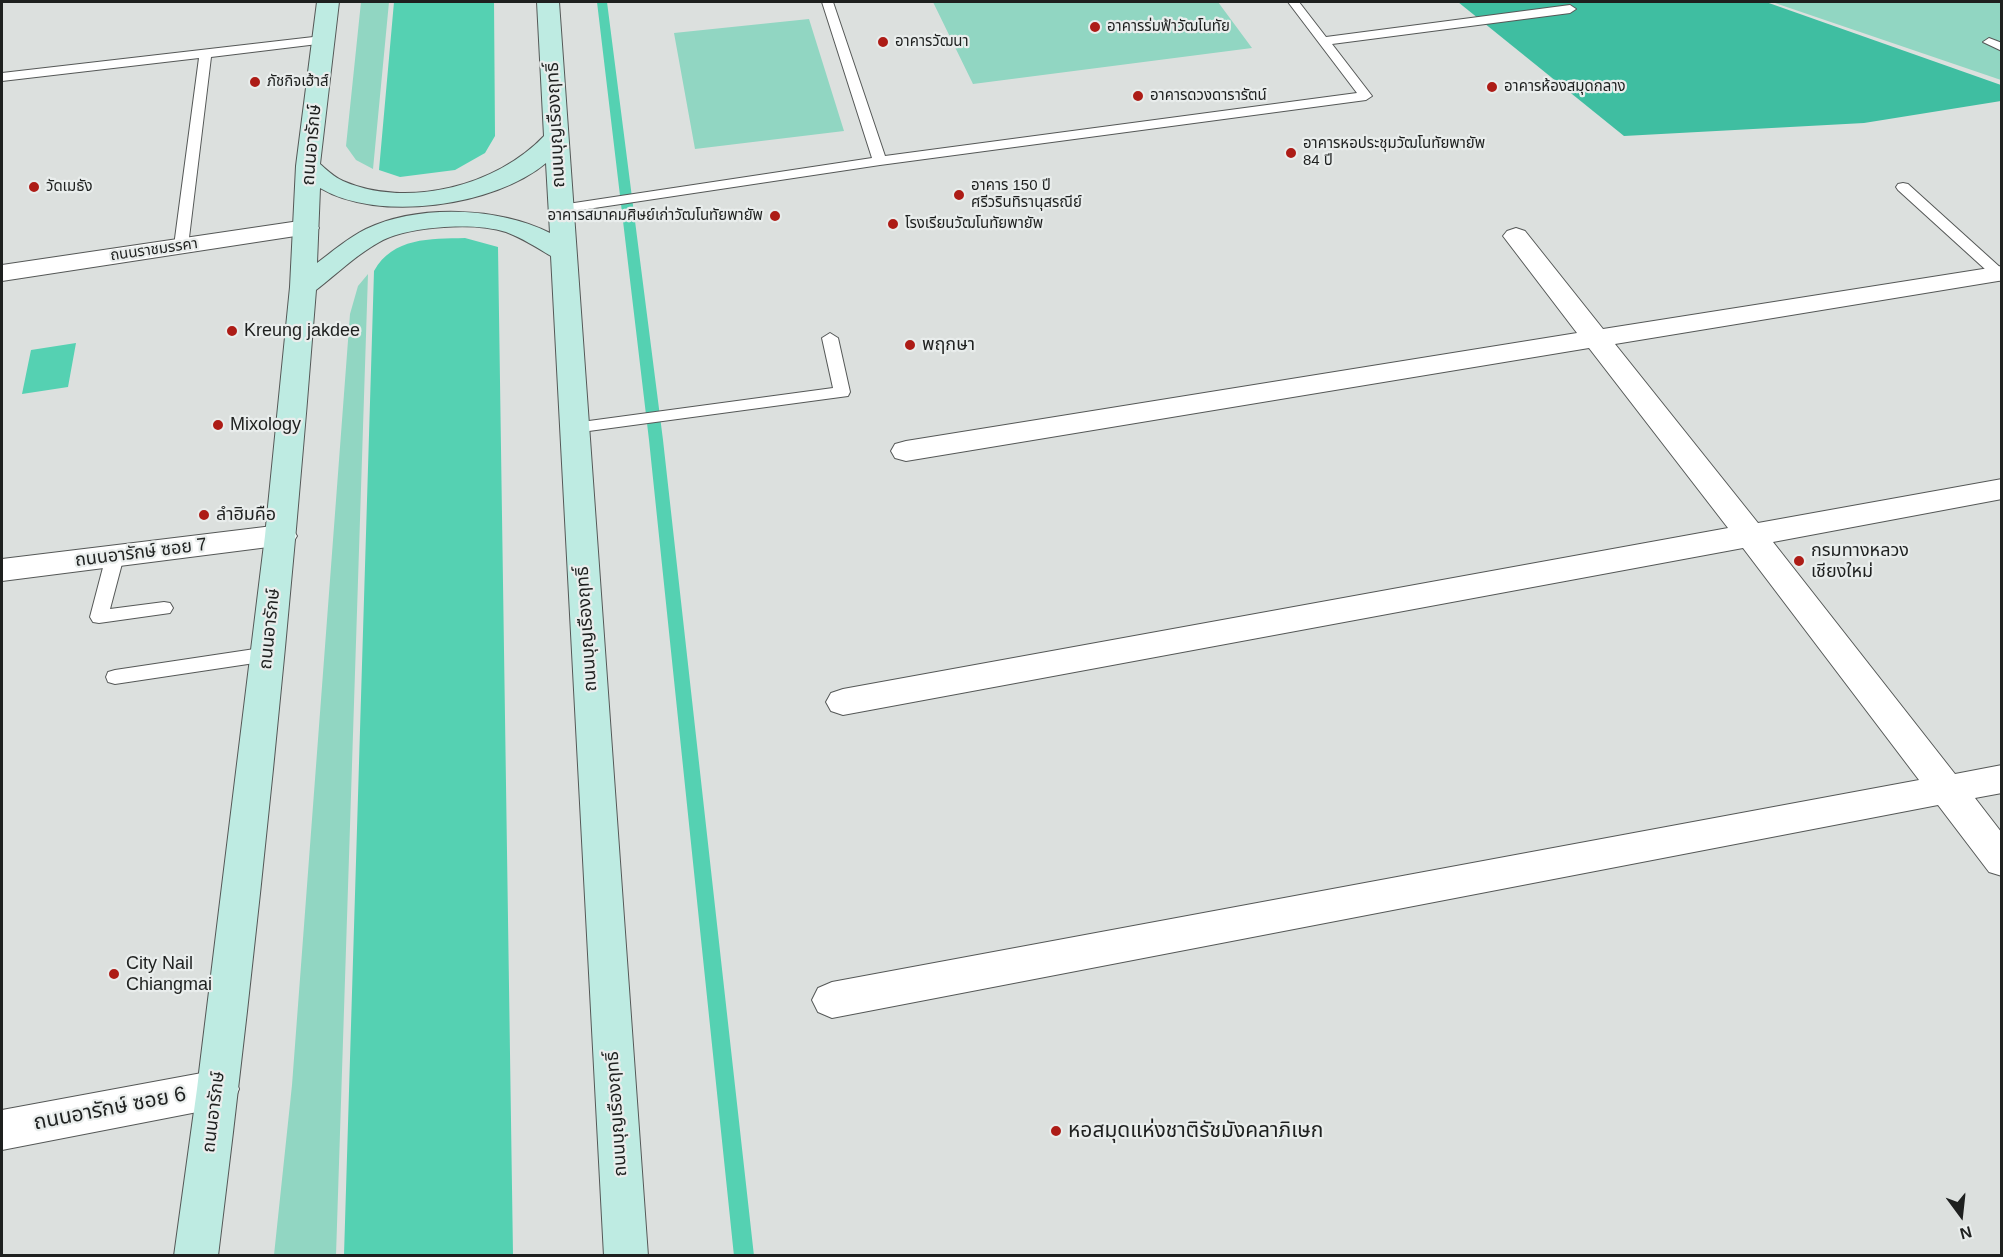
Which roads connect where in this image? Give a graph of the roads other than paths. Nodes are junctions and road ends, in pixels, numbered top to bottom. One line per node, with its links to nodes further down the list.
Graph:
1 (328, 2): 6 (main road, ถนนอารักษ์)
2 (548, 2): 12 (main road, ถนนบุญเรืองฤทธิ์)
3 (827, 2): 13 (lane)
4 (1293, 2): 7 (lane)
5 (1570, 9): 7 (lane)
6 (322, 40): 10 (lane); 14 (main road, ถนนอารักษ์)
7 (1324, 41): 13 (lane)
8 (1989, 42): 9 (lane)
9 (2001, 47)
10 (205, 55): 11 (lane); 19 (lane)
11 (2, 77)
12 (556, 138): 14 (main road); 16 (main road, ถนนบุญเรืองฤทธิ์)
13 (880, 161): 16 (lane)
14 (308, 166): 17 (main road, ถนนอารักษ์)
15 (1903, 187): 22 (lane)
16 (561, 209): 20 (main road, ถนนบุญเรืองฤทธิ์)
17 (306, 228): 19 (street, ถนนราชมรรคา); 23 (main road, ถนนอารักษ์)
18 (1516, 236): 25 (street)
19 (181, 246): 21 (street, ถนนราชมรรคา)
20 (564, 253): 23 (main road); 26 (main road, ถนนบุญเรืองฤทธิ์)
21 (2, 273)
22 (2000, 275): 25 (street)
23 (303, 287): 29 (main road, ถนนอารักษ์)
24 (830, 338): 26 (lane)
25 (1595, 339): 27 (street); 30 (street)
26 (574, 428): 44 (main road, ถนนบุญเรืองฤทธิ์)
27 (906, 451)
28 (2001, 489): 30 (street)
29 (281, 536): 31 (street, ถนนอารักษ์ ซอย 7); 34 (main road, ถนนอารักษ์)
30 (1751, 536): 36 (street); 38 (street)
31 (115, 556): 32 (street, ถนนอารักษ์ ซอย 7); 33 (lane)
32 (2, 570)
33 (164, 608)
34 (268, 654): 35 (lane); 41 (main road, ถนนอารักษ์)
35 (116, 677)
36 (843, 702)
37 (2001, 779): 38 (street)
38 (1947, 791): 39 (street); 40 (street)
39 (2001, 861)
40 (832, 1000)
41 (218, 1089): 42 (street, ถนนอารักษ์ ซอย 6); 43 (main road, ถนนอารักษ์)
42 (2, 1130)
43 (196, 1256)
44 (626, 1256)

